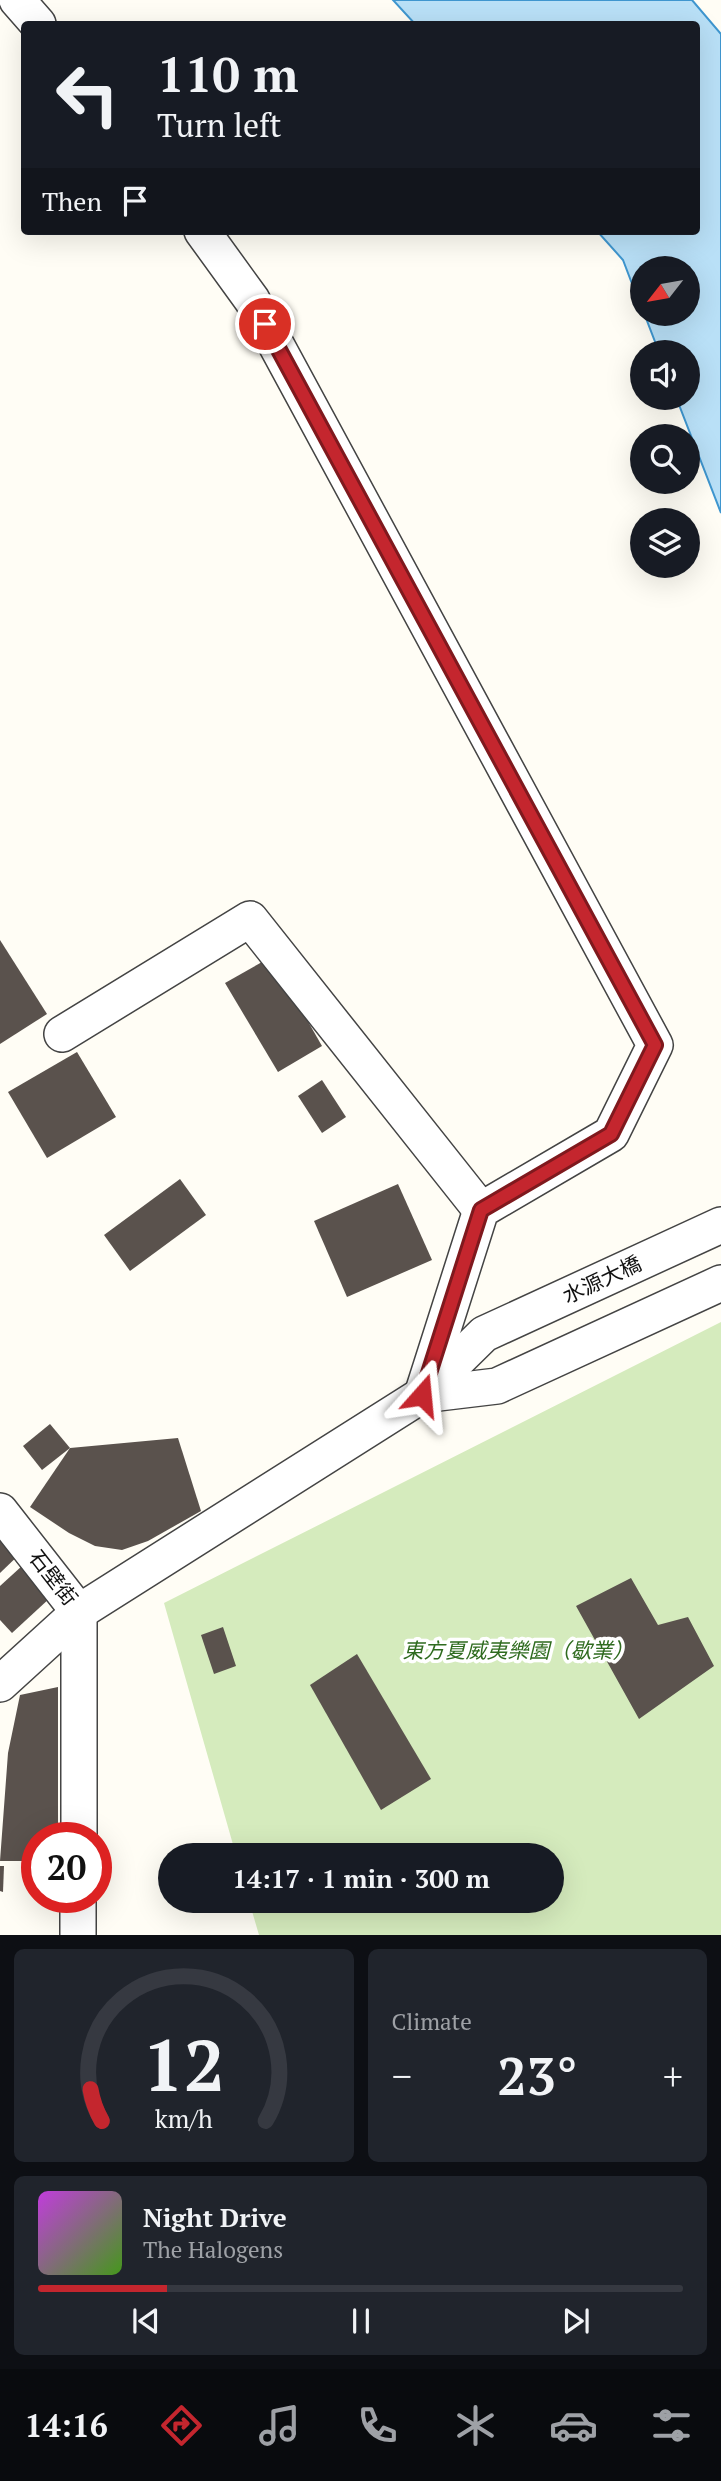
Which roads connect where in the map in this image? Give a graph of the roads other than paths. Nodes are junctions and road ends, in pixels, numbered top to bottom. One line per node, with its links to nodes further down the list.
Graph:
1 (17, 0): 2 (street)
2 (35, 21)
3 (205, 235): 5 (street)
4 (62, 1034): 5 (street)
5 (481, 1210): 8 (street)
6 (721, 1225): 8 (street, 水源大橋)
7 (721, 1283): 8 (street)
8 (422, 1395): 10 (street)
9 (0, 1511): 10 (street, 石壁街)
10 (79, 1612): 11 (street); 12 (street)
11 (0, 1684)
12 (79, 1822)
13 (78, 1913): 14 (street)
14 (78, 1935)

